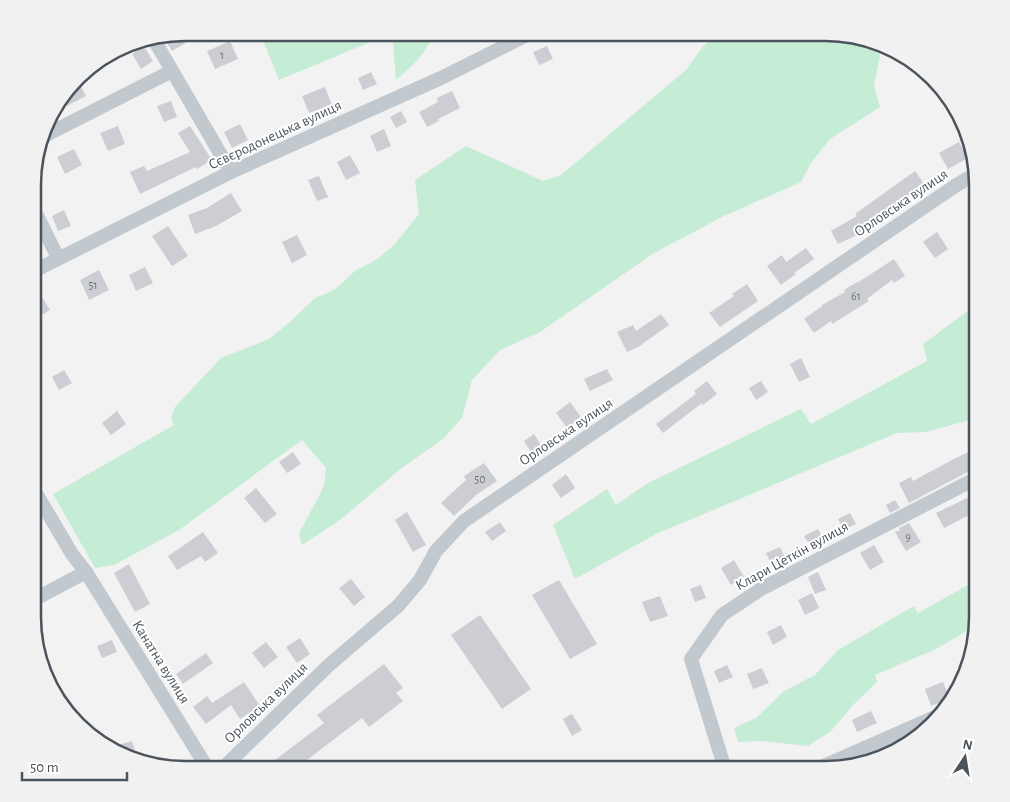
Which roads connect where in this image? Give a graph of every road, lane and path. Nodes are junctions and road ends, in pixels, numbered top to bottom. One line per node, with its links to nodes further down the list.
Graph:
1 (514, 42): 5 (street, Сєвєродонецька вулиця)
2 (157, 44): 3 (street)
3 (172, 71): 4 (street); 5 (street)
4 (51, 132)
5 (231, 172): 8 (street, Сєвєродонецька вулиця)
6 (968, 178): 16 (street, Орловська вулиця)
7 (41, 223): 8 (street)
8 (58, 258): 9 (street, Сєвєродонецька вулиця)
9 (41, 267)
10 (968, 482): 18 (street, Клари Цеткін вулиця)
11 (42, 503): 12 (street, Канатна вулиця)
12 (86, 572): 13 (street); 15 (street, Канатна вулиця)
13 (42, 595)
14 (922, 723): 17 (street)
15 (202, 760)
16 (231, 760)
17 (840, 760)
18 (722, 761)

